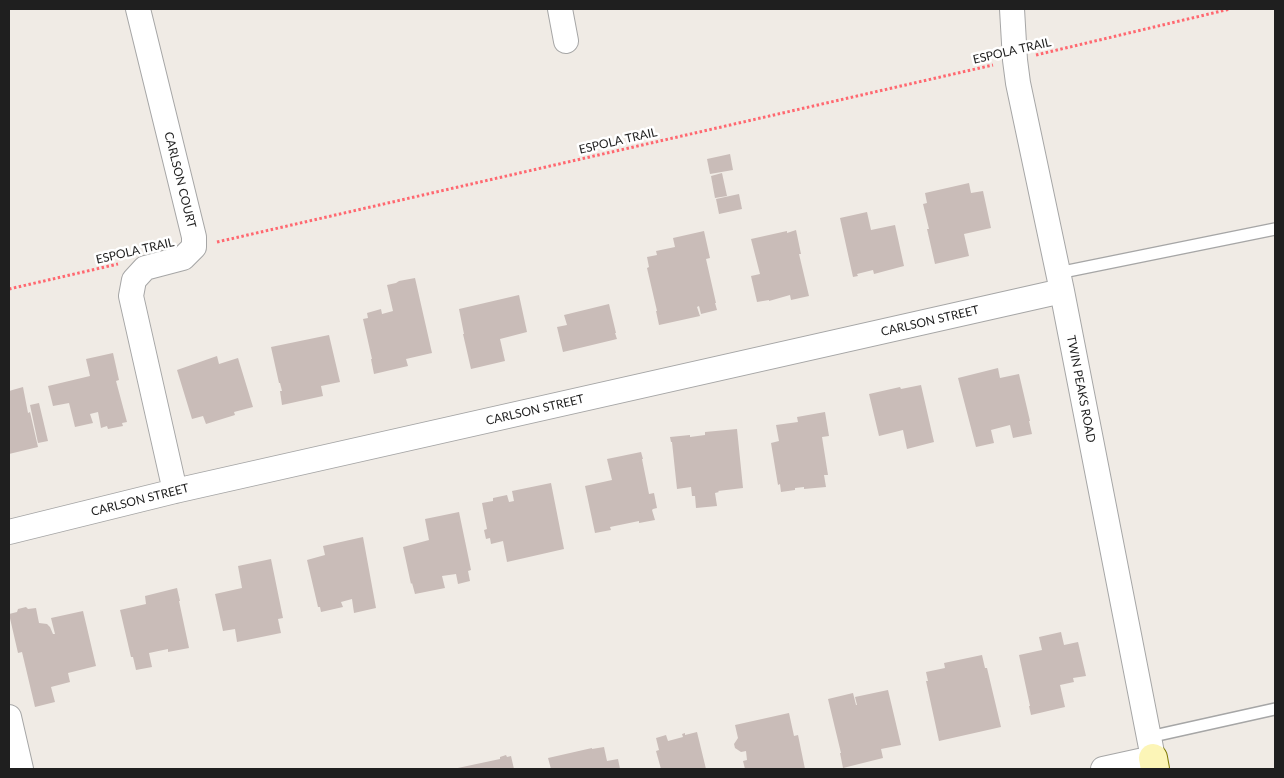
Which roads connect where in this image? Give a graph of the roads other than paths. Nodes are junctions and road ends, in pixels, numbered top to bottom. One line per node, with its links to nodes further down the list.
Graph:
1 (138, 9): 7 (street, CARLSON COURT)
2 (560, 9): 4 (street)
3 (1012, 9): 6 (street, TWIN PEAKS ROAD)
4 (566, 41)
5 (1275, 229): 6 (lane)
6 (1060, 282): 7 (street, CARLSON STREET); 11 (street, TWIN PEAKS ROAD)
7 (175, 491): 8 (street, CARLSON STREET)
8 (9, 532)
9 (1275, 709): 11 (lane)
10 (9, 718): 12 (street)
11 (1153, 755): 13 (street)
12 (21, 769)
13 (1104, 769)

